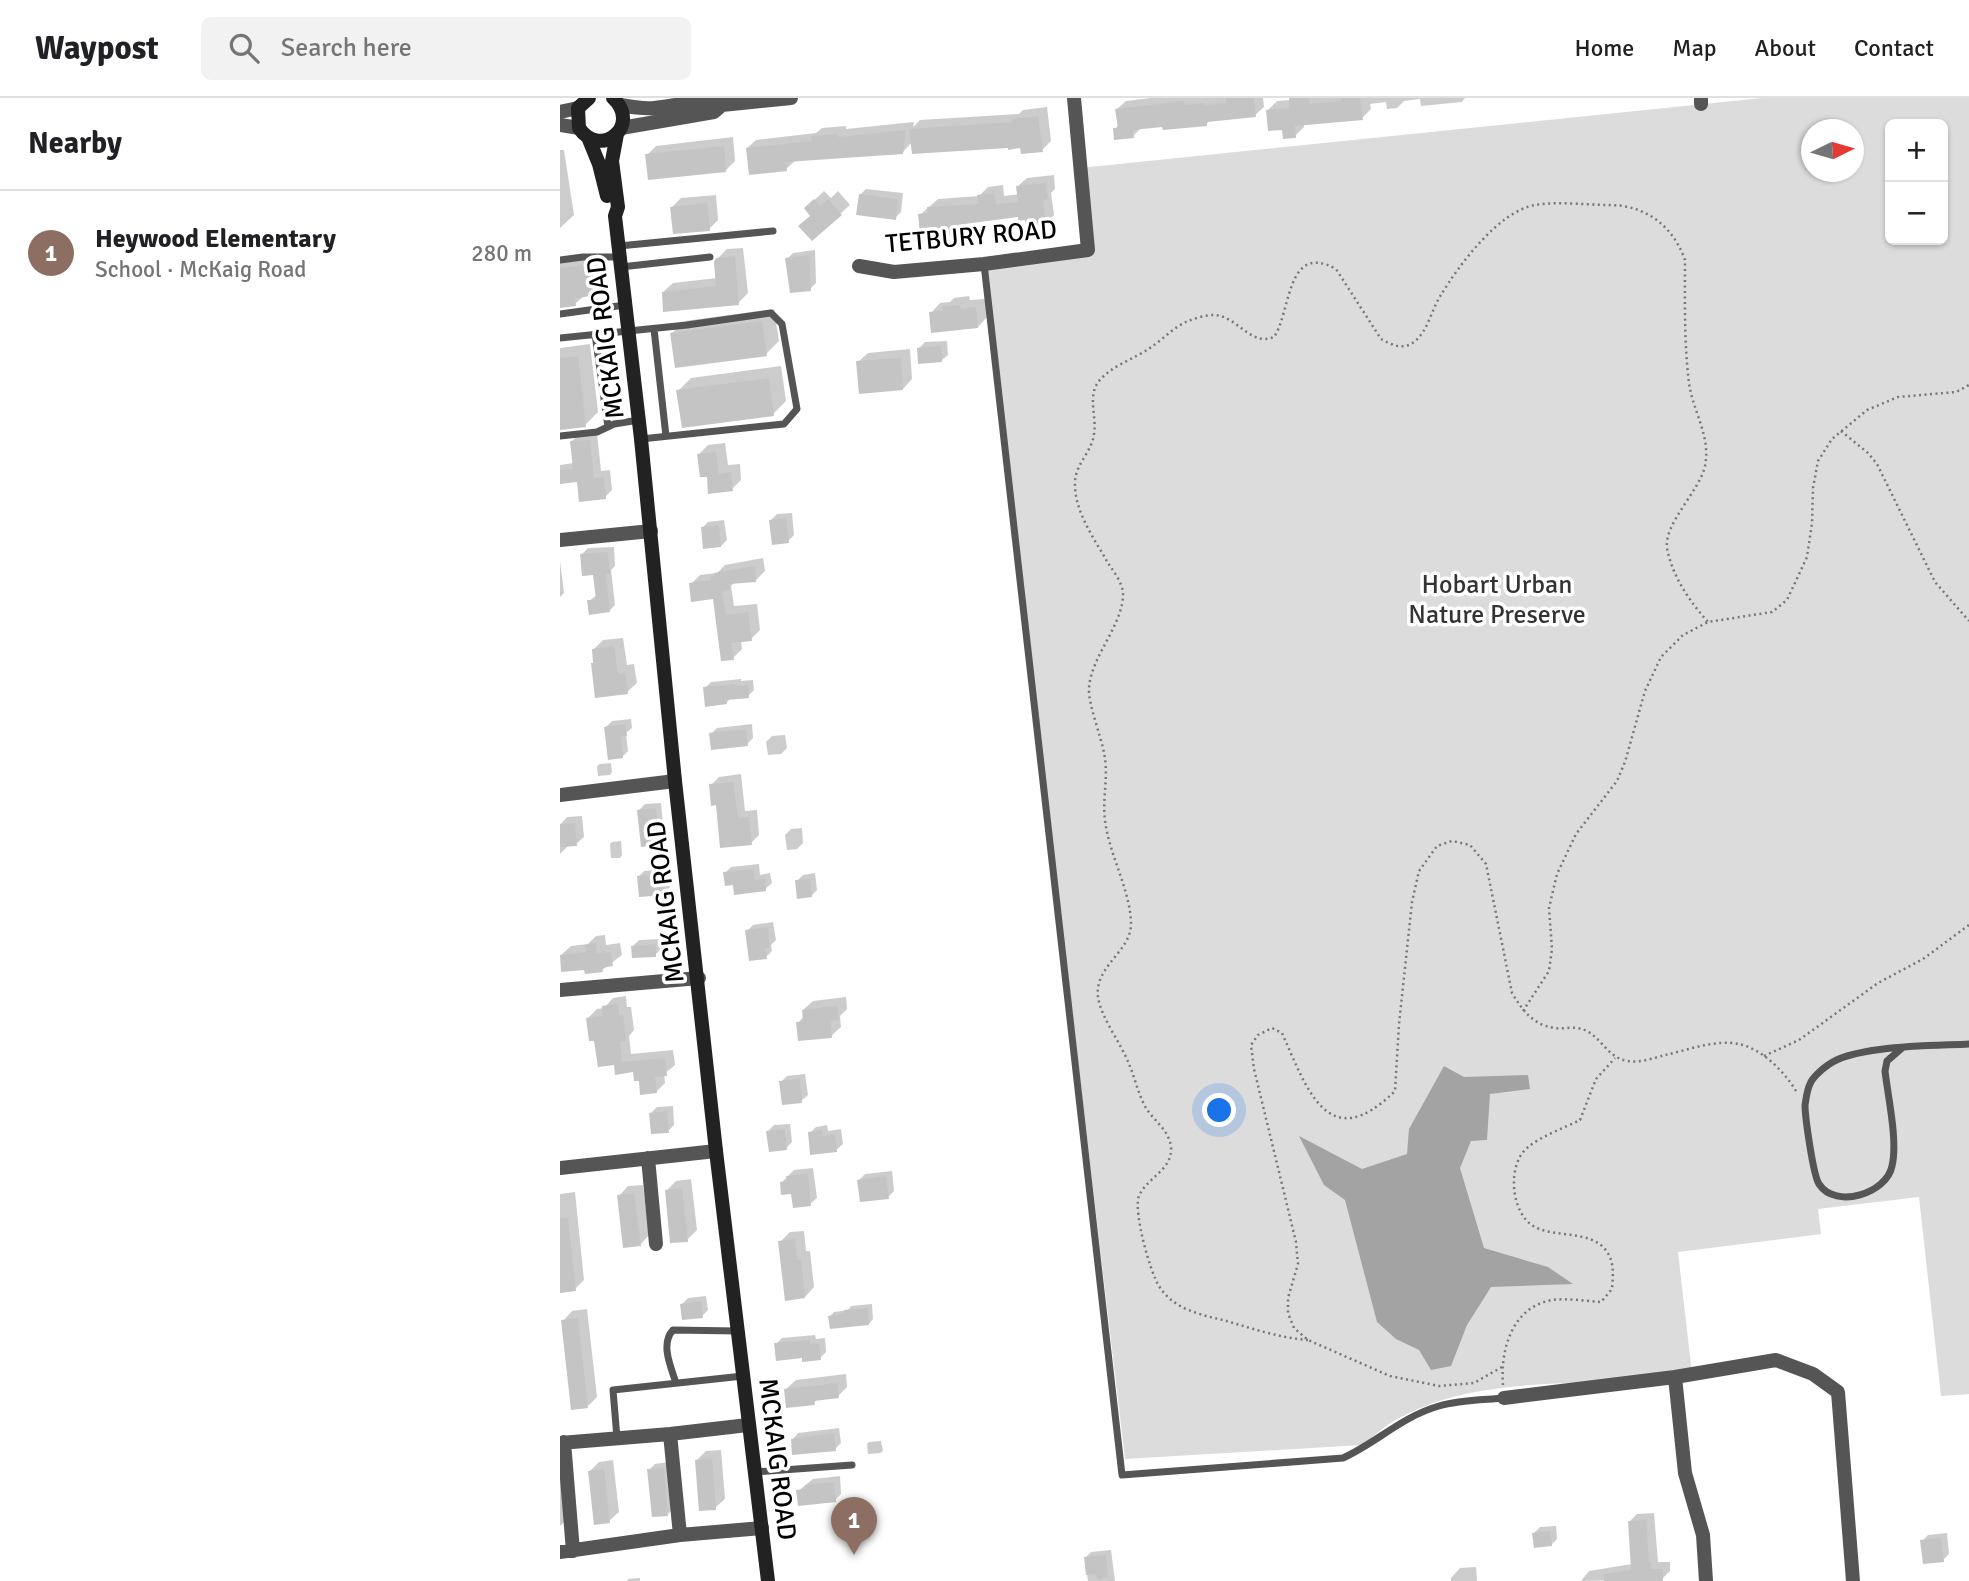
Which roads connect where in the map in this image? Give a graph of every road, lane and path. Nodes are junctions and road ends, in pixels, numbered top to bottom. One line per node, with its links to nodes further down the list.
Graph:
1 (791, 98): 5 (street)
2 (1073, 98): 15 (street, TETBURY ROAD)
3 (615, 100): 5 (street); 8 (street, MCKAIG ROAD)
4 (583, 103): 6 (street); 9 (street, MCKAIG ROAD)
5 (722, 105): 8 (street)
6 (560, 112)
7 (560, 125): 9 (street)
8 (619, 131): 9 (street); 10 (street, MCKAIG ROAD)
9 (583, 133): 10 (street, MCKAIG ROAD)
10 (615, 216): 12 (street, MCKAIG ROAD)
11 (773, 231): 12 (lane)
12 (620, 256): 13 (lane); 14 (lane); 17 (street, MCKAIG ROAD)
13 (710, 257)
14 (560, 260)
15 (984, 264): 16 (street, TETBURY ROAD); 55 (lane)
16 (859, 266)
17 (625, 305): 18 (lane); 20 (street, MCKAIG ROAD)
18 (560, 314)
19 (654, 329): 20 (lane); 28 (lane); 28 (lane)
20 (628, 331): 21 (lane); 24 (street, MCKAIG ROAD)
21 (595, 334): 22 (lane); 25 (lane)
22 (560, 338)
23 (1969, 386): 26 (path)
24 (639, 420): 25 (lane); 29 (street, MCKAIG ROAD)
25 (608, 427): 27 (lane)
26 (1841, 431): 32 (path); 33 (path)
27 (560, 436)
28 (666, 436): 29 (lane)
29 (641, 439): 30 (street, MCKAIG ROAD)
30 (651, 531): 31 (street); 34 (street, MCKAIG ROAD)
31 (560, 540)
32 (1969, 621)
33 (1708, 622): 39 (path); 50 (path)
34 (675, 781): 35 (street); 37 (street, MCKAIG ROAD)
35 (560, 794)
36 (1969, 925): 42 (path)
37 (698, 978): 38 (street); 45 (street, MCKAIG ROAD)
38 (560, 990)
39 (1523, 1011): 43 (path); 50 (path)
40 (1969, 1044): 41 (lane)
41 (1902, 1048): 44 (lane); 44 (lane)
42 (1764, 1056): 43 (path); 44 (path)
43 (1615, 1058): 51 (path)
44 (1805, 1106)
45 (716, 1150): 46 (street); 49 (street, MCKAIG ROAD)
46 (648, 1158): 47 (street); 48 (street)
47 (560, 1168)
48 (656, 1244)
49 (737, 1331): 52 (street, MCKAIG ROAD); 54 (lane)
50 (1308, 1340): 51 (path)
51 (1502, 1367): 55 (path)
52 (743, 1376): 54 (lane); 56 (street, MCKAIG ROAD)
53 (1675, 1377): 55 (street); 66 (street); 67 (street)
54 (676, 1383): 58 (lane)
55 (1504, 1398)
56 (748, 1425): 57 (street); 61 (street, MCKAIG ROAD)
57 (670, 1434): 58 (street); 63 (street)
58 (617, 1438): 59 (street)
59 (562, 1443): 64 (street)
60 (852, 1465): 61 (lane)
61 (754, 1472): 62 (street, MCKAIG ROAD)
62 (762, 1528): 63 (street); 65 (street, MCKAIG ROAD)
63 (680, 1535): 64 (street)
64 (567, 1551)
65 (768, 1581)
66 (1706, 1581)
67 (1853, 1581)

